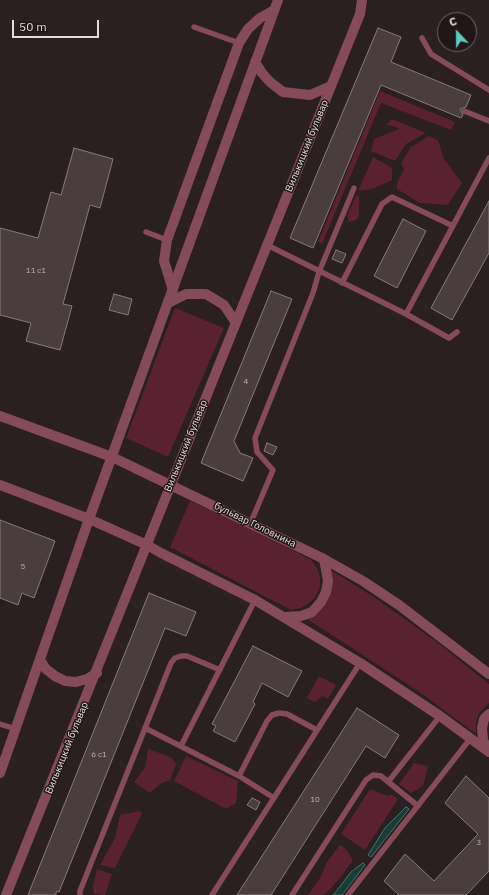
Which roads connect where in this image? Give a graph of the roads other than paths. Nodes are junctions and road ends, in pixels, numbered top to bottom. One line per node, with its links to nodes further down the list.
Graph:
1 (278, 0): 3 (street)
2 (362, 0): 8 (street, Вилькицкий бульвар)
3 (274, 10): 6 (street); 7 (street)
4 (194, 27): 6 (lane)
5 (422, 38): 9 (lane)
6 (239, 43): 16 (street)
7 (255, 62): 8 (street); 20 (street)
8 (331, 86): 17 (street, Вилькицкий бульвар)
9 (489, 90)
10 (464, 111): 11 (lane)
11 (489, 122)
12 (489, 158): 14 (lane)
13 (354, 188): 18 (lane)
14 (453, 226): 19 (lane); 22 (lane)
15 (146, 232): 16 (lane)
16 (167, 240): 20 (street)
17 (267, 245): 18 (lane); 23 (street, Вилькицкий бульвар)
18 (319, 272): 19 (lane); 30 (lane)
19 (342, 283): 22 (lane)
20 (173, 290): 21 (street)
21 (168, 303): 23 (street); 26 (street)
22 (406, 314): 24 (lane)
23 (236, 323): 28 (street, Вилькицкий бульвар)
24 (457, 332)
25 (0, 416): 26 (street, бульвар Головнина)
26 (112, 456): 28 (street, бульвар Головнина); 29 (street)
27 (0, 485): 29 (street)
28 (171, 485): 30 (street, бульвар Головнина); 31 (street, Вилькицкий бульвар)
29 (89, 518): 31 (street); 35 (street)
30 (252, 522): 32 (street, бульвар Головнина)
31 (147, 545): 33 (street); 38 (street, Вилькицкий бульвар)
32 (324, 559): 34 (street); 39 (street, бульвар Головнина)
33 (256, 600): 34 (street); 37 (lane)
34 (284, 617): 36 (street)
35 (40, 660): 38 (street); 44 (street)
36 (360, 663): 41 (street); 45 (lane)
37 (220, 670): 43 (lane); 47 (lane)
38 (97, 673): 54 (street, Вилькицкий бульвар)
39 (489, 674)
40 (489, 714): 48 (street)
41 (440, 716): 46 (street); 51 (lane)
42 (0, 724): 44 (lane)
43 (145, 728): 47 (lane); 55 (lane)
44 (16, 729): 49 (street)
45 (317, 730): 50 (lane); 52 (lane)
46 (470, 739): 48 (street); 53 (lane)
47 (181, 746): 50 (lane)
48 (488, 751)
49 (0, 773)
50 (239, 776): 52 (lane)
51 (388, 782): 53 (lane); 57 (lane)
52 (274, 798): 56 (lane)
53 (418, 806): 58 (lane)
54 (6, 894)
55 (80, 895)
56 (212, 895)
57 (292, 895)
58 (348, 895)

